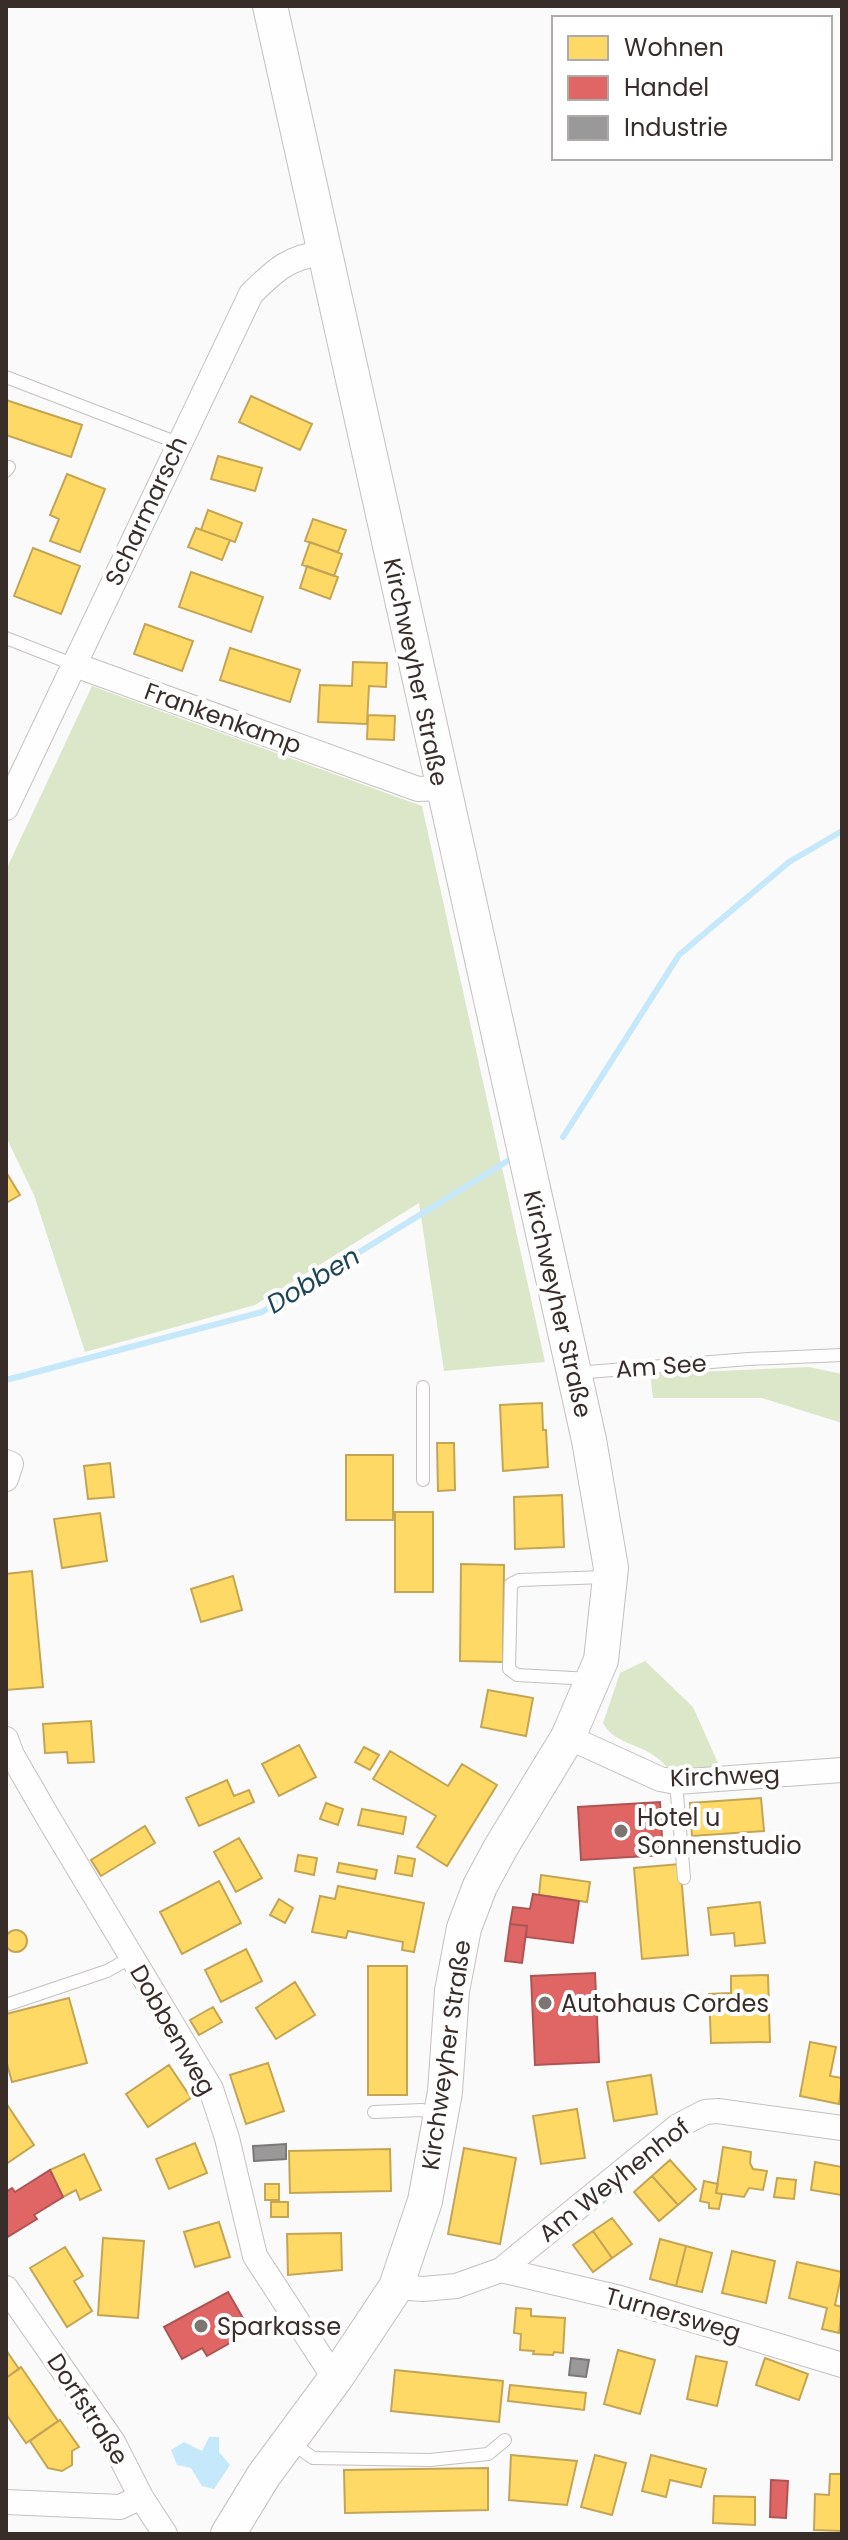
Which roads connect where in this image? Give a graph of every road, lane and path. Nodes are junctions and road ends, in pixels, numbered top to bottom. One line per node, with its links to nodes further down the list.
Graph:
1 (270, 6): 2 (main road, Kirchweyher Straße)
2 (325, 253): 4 (street, Scharmarsch); 7 (main road, Kirchweyher Straße)
3 (6, 377): 4 (lane)
4 (178, 443): 6 (street, Scharmarsch)
5 (6, 638): 6 (lane, Frankenkamp)
6 (75, 665): 7 (street, Frankenkamp); 8 (street, Scharmarsch)
7 (442, 788): 10 (main road, Kirchweyher Straße)
8 (6, 808)
9 (842, 1355): 10 (lane, Am See)
10 (573, 1373): 15 (main road, Kirchweyher Straße)
11 (423, 1387): 14 (lane)
12 (6, 1462): 13 (street)
13 (6, 1479)
14 (423, 1480)
15 (610, 1577): 16 (main road, Kirchweyher Straße); 16 (lane)
16 (593, 1679): 17 (main road, Kirchweyher Straße)
17 (568, 1737): 20 (street, Kirchweg); 25 (main road, Kirchweyher Straße)
18 (6, 1739): 22 (street, Dobbenweg)
19 (842, 1770): 20 (street, Kirchweg)
20 (676, 1782): 21 (lane)
21 (684, 1878)
22 (132, 1957): 23 (lane); 31 (street, Dobbenweg)
23 (6, 2005)
24 (374, 2112): 25 (lane)
25 (441, 2116): 28 (main road, Kirchweyher Straße)
26 (842, 2128): 27 (street, Am Weyhenhof)
27 (501, 2270): 28 (street, Am Weyhenhof); 30 (street, Turnersweg)
28 (396, 2287): 31 (main road, Kirchweyher Straße)
29 (6, 2288): 34 (street, Dorfstraße)
30 (842, 2365)
31 (335, 2379): 33 (main road, Kirchweyher Straße)
32 (505, 2440): 33 (lane)
33 (289, 2441): 36 (main road, Kirchweyher Straße)
34 (141, 2497): 35 (street); 37 (street, Dorfstraße)
35 (6, 2502)
36 (234, 2531)
37 (165, 2534)

